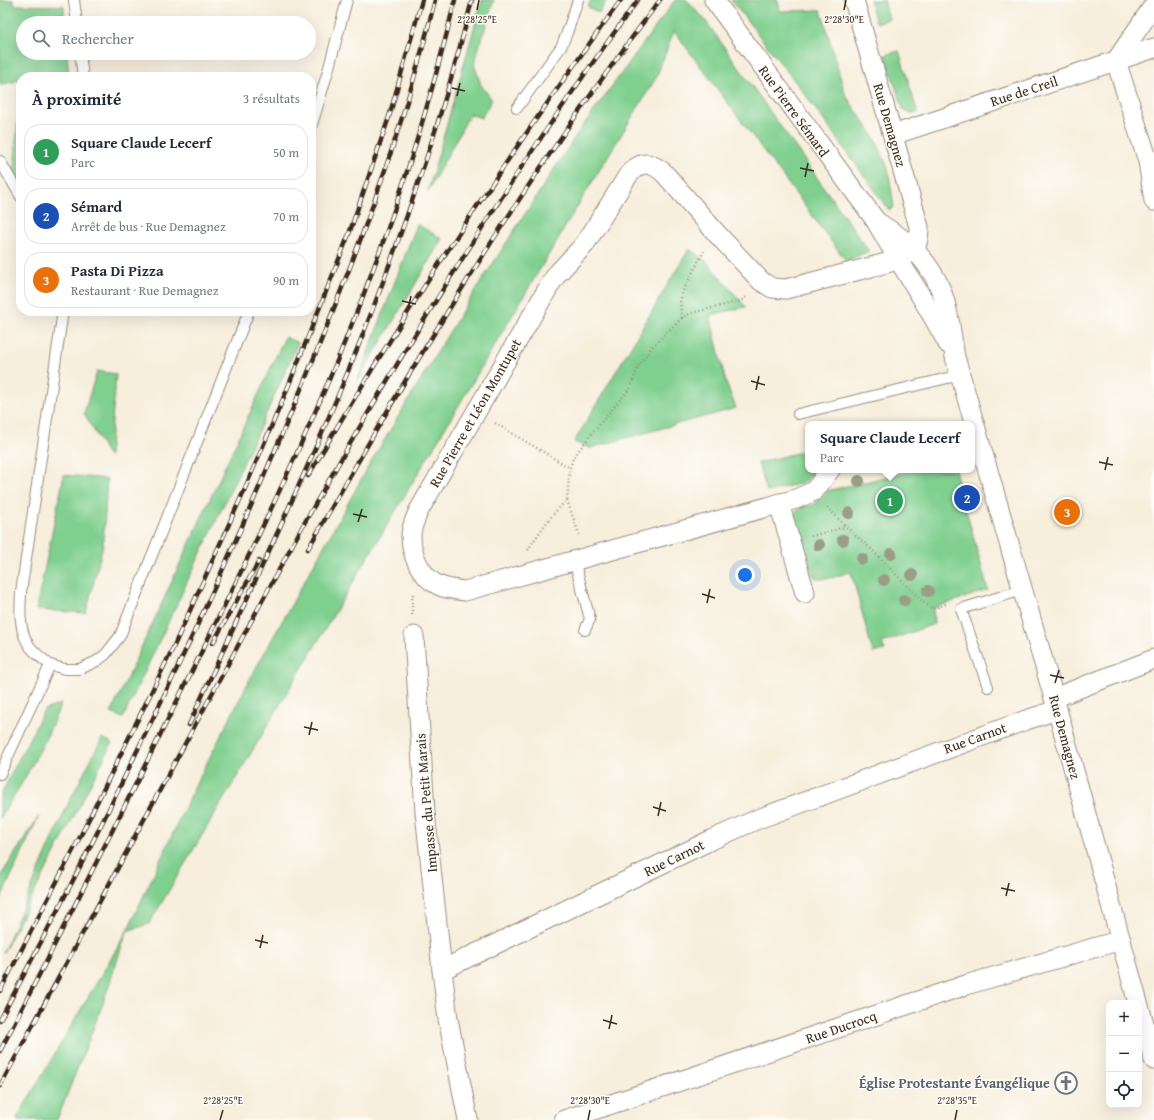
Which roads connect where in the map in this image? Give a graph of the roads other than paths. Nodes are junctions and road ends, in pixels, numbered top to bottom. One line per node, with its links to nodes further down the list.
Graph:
1 (74, 0): 7 (lane)
2 (348, 0): 13 (lane)
3 (578, 0): 12 (lane)
4 (714, 0): 18 (street, Rue Pierre Sémard)
5 (854, 0): 14 (street, Rue Demagnez)
6 (1154, 5): 10 (street)
7 (76, 16)
8 (1154, 48): 10 (street, Rue de Creil)
9 (81, 60): 11 (lane)
10 (1116, 61): 14 (street, Rue de Creil); 17 (street)
11 (82, 72)
12 (517, 108)
13 (316, 112)
14 (893, 134): 18 (street, Rue Demagnez)
15 (0, 161): 16 (lane)
16 (16, 188)
17 (1154, 201)
18 (906, 255): 21 (street, Rue Demagnez); 27 (street, Rue Pierre et Léon Montupet)
19 (62, 316): 33 (lane)
20 (247, 316): 33 (lane)
21 (960, 375): 22 (lane); 23 (street, Rue Demagnez)
22 (798, 414)
23 (972, 421)
24 (975, 430): 28 (street, Rue Demagnez)
25 (828, 473): 26 (street, Rue Pierre et Léon Montupet)
26 (779, 503): 27 (street, Rue Pierre et Léon Montupet); 29 (street)
27 (580, 558): 30 (lane)
28 (1022, 590): 34 (lane); 35 (street, Rue Demagnez)
29 (804, 594)
30 (585, 630)
31 (414, 636): 38 (street, Impasse du Petit Marais)
32 (1154, 659): 35 (street, Rue Carnot)
33 (50, 665): 36 (lane)
34 (988, 687)
35 (1056, 704): 37 (street, Rue Demagnez); 38 (street, Rue Carnot)
36 (0, 774)
37 (1121, 940): 39 (street, Rue Demagnez); 43 (street, Rue Ducrocq)
38 (442, 970): 42 (street)
39 (1138, 1000)
40 (1142, 1015): 41 (street, Rue Demagnez)
41 (1154, 1060)
42 (468, 1120)
43 (564, 1120)

